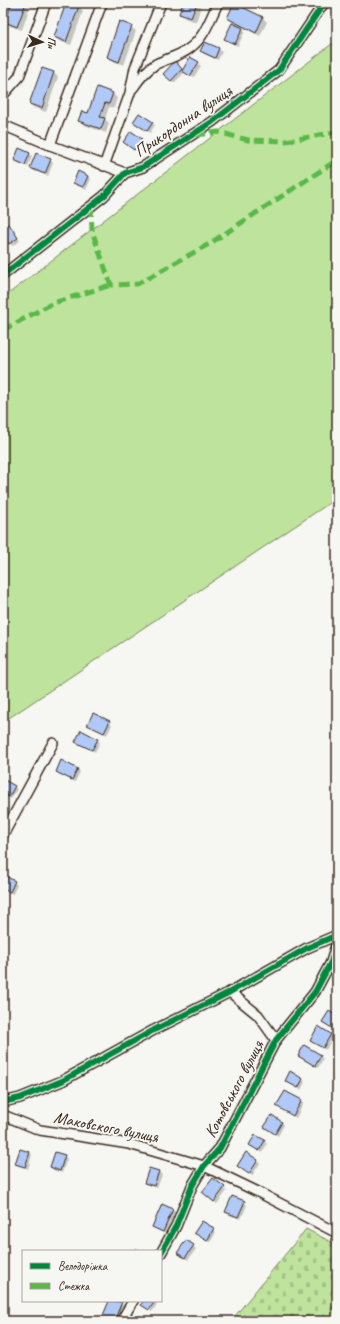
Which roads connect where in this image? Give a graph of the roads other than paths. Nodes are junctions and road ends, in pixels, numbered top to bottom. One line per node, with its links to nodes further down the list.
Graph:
1 (46, 3): 7 (street)
2 (102, 3): 9 (street)
3 (160, 3): 6 (street)
4 (218, 3): 6 (street)
5 (324, 3): 11 (street, Прикордонна вулиця)
6 (130, 93): 10 (street)
7 (3, 95)
8 (3, 125): 9 (street)
9 (50, 145): 10 (street)
10 (104, 166): 11 (street)
11 (125, 173): 12 (street, Прикордонна вулиця)
12 (3, 275)
13 (53, 743): 14 (street)
14 (3, 835)
15 (337, 935): 17 (street)
16 (337, 942): 18 (street, Котовського вулиця)
17 (230, 992): 18 (street); 19 (street)
18 (276, 1040): 21 (street, Котовського вулиця)
19 (3, 1102)
20 (3, 1115): 21 (street, Маковского вулиця)
21 (204, 1166): 22 (street, Маковского вулиця); 23 (street, Котовського вулиця)
22 (337, 1233)
23 (162, 1251)
24 (132, 1302): 25 (street)
25 (121, 1321)

